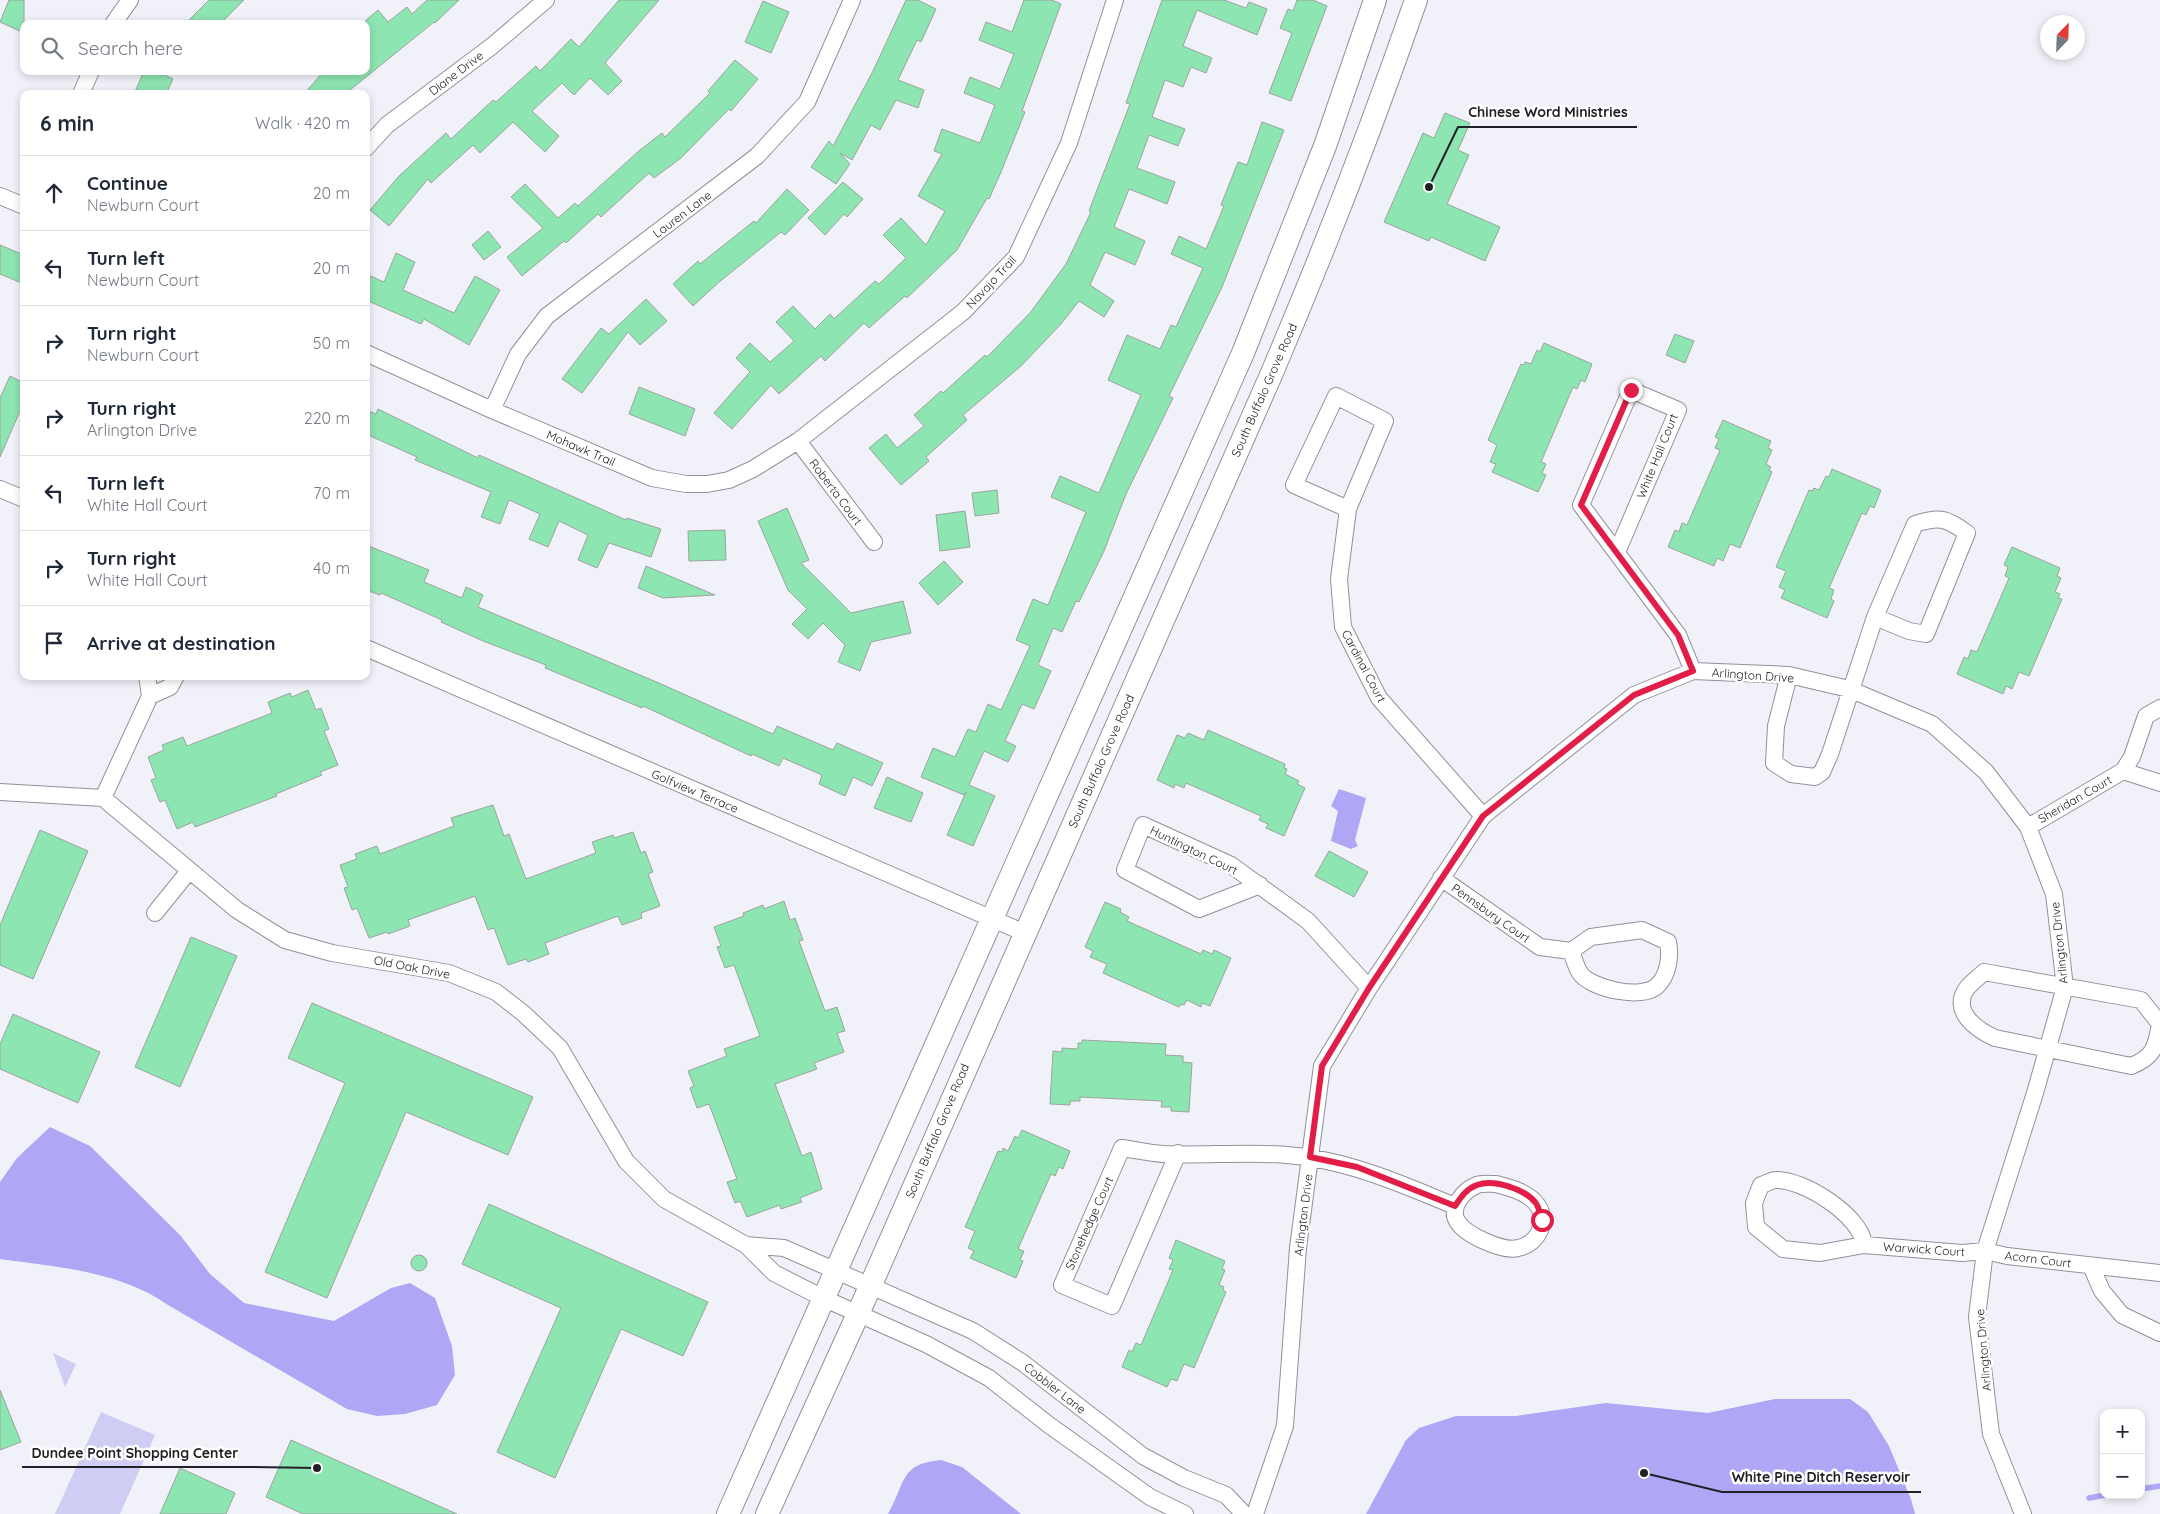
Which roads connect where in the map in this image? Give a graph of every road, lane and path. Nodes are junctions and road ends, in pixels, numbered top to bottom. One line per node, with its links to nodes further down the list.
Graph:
1 (130, 0): 7 (street)
2 (546, 0): 10 (street, Diane Drive)
3 (852, 0): 14 (street, Lauren Lane)
4 (1115, 0): 15 (street, Navajo Trail)
5 (1375, 0): 40 (main road, South Buffalo Grove Road)
6 (1416, 0): 41 (main road, South Buffalo Grove Road)
7 (116, 20)
8 (89, 75): 9 (street)
9 (83, 90)
10 (370, 144)
11 (0, 196): 12 (street)
12 (20, 204)
13 (370, 355): 14 (street, Mohawk Trail)
14 (492, 410): 15 (street, Mohawk Trail)
15 (798, 441): 19 (street, Roberta Court)
16 (0, 489): 17 (street)
17 (20, 497)
18 (1348, 509): 18 (street, Cardinal Court); 34 (street, Cardinal Court)
19 (874, 542)
20 (1617, 552): 20 (street, White Hall Court); 23 (street, White Hall Court)
21 (1875, 616): 21 (street); 27 (street)
22 (370, 650): 40 (street, Golfview Terrace)
23 (1693, 671): 24 (street, Arlington Drive); 34 (street, Arlington Drive)
24 (1789, 675): 27 (street, Arlington Drive); 27 (street)
25 (147, 680): 28 (street)
26 (174, 680): 28 (street)
27 (1849, 689): 35 (street, Arlington Drive)
28 (150, 696): 33 (street)
29 (2160, 708): 30 (street, Sheridan Court)
30 (2122, 771): 31 (street, Sheridan Court); 35 (street, Sheridan Court)
31 (2160, 783)
32 (0, 792): 33 (street)
33 (103, 798): 36 (street, Old Oak Drive)
34 (1483, 816): 37 (street, Arlington Drive)
35 (2028, 826): 43 (street, Arlington Drive)
36 (189, 871): 39 (street); 50 (street, Old Oak Drive)
37 (1441, 878): 42 (street, Pennsbury Court); 44 (street, Arlington Drive)
38 (1260, 885): 38 (street, Huntington Court); 44 (street, Huntington Court)
39 (155, 913)
40 (990, 918): 41 (street, Golfview Terrace); 54 (main road, South Buffalo Grove Road)
41 (1024, 934): 54 (main road, South Buffalo Grove Road)
42 (1571, 951): 42 (street)
43 (2065, 987): 45 (street, Arlington Drive); 45 (street); 45 (street)
44 (1369, 988): 47 (street, Arlington Drive)
45 (2048, 1047): 51 (street, Arlington Drive)
46 (1178, 1153): 46 (street, Stonehedge Court); 47 (street, Stonehedge Court)
47 (1310, 1157): 48 (street, Stonehedge Court); 61 (street, Arlington Drive)
48 (1455, 1206): 48 (street)
49 (1864, 1244): 49 (street, Warwick Court); 51 (street, Warwick Court)
50 (746, 1245): 54 (street, Old Oak Drive); 55 (street, Old Oak Drive)
51 (1985, 1251): 52 (street, Acorn Court); 62 (street, Arlington Drive)
52 (2091, 1266): 53 (street, Acorn Court); 56 (street)
53 (2160, 1273)
54 (854, 1277): 55 (main road, South Buffalo Grove Road); 55 (main road, South Buffalo Grove Road); 60 (street, Cobbler Lane)
55 (842, 1307): 57 (main road, South Buffalo Grove Road); 58 (main road, South Buffalo Grove Road); 59 (street)
56 (2160, 1333)
57 (728, 1514)
58 (767, 1514)
59 (1185, 1514)
60 (1244, 1514)
61 (1255, 1514)
62 (2023, 1514)

